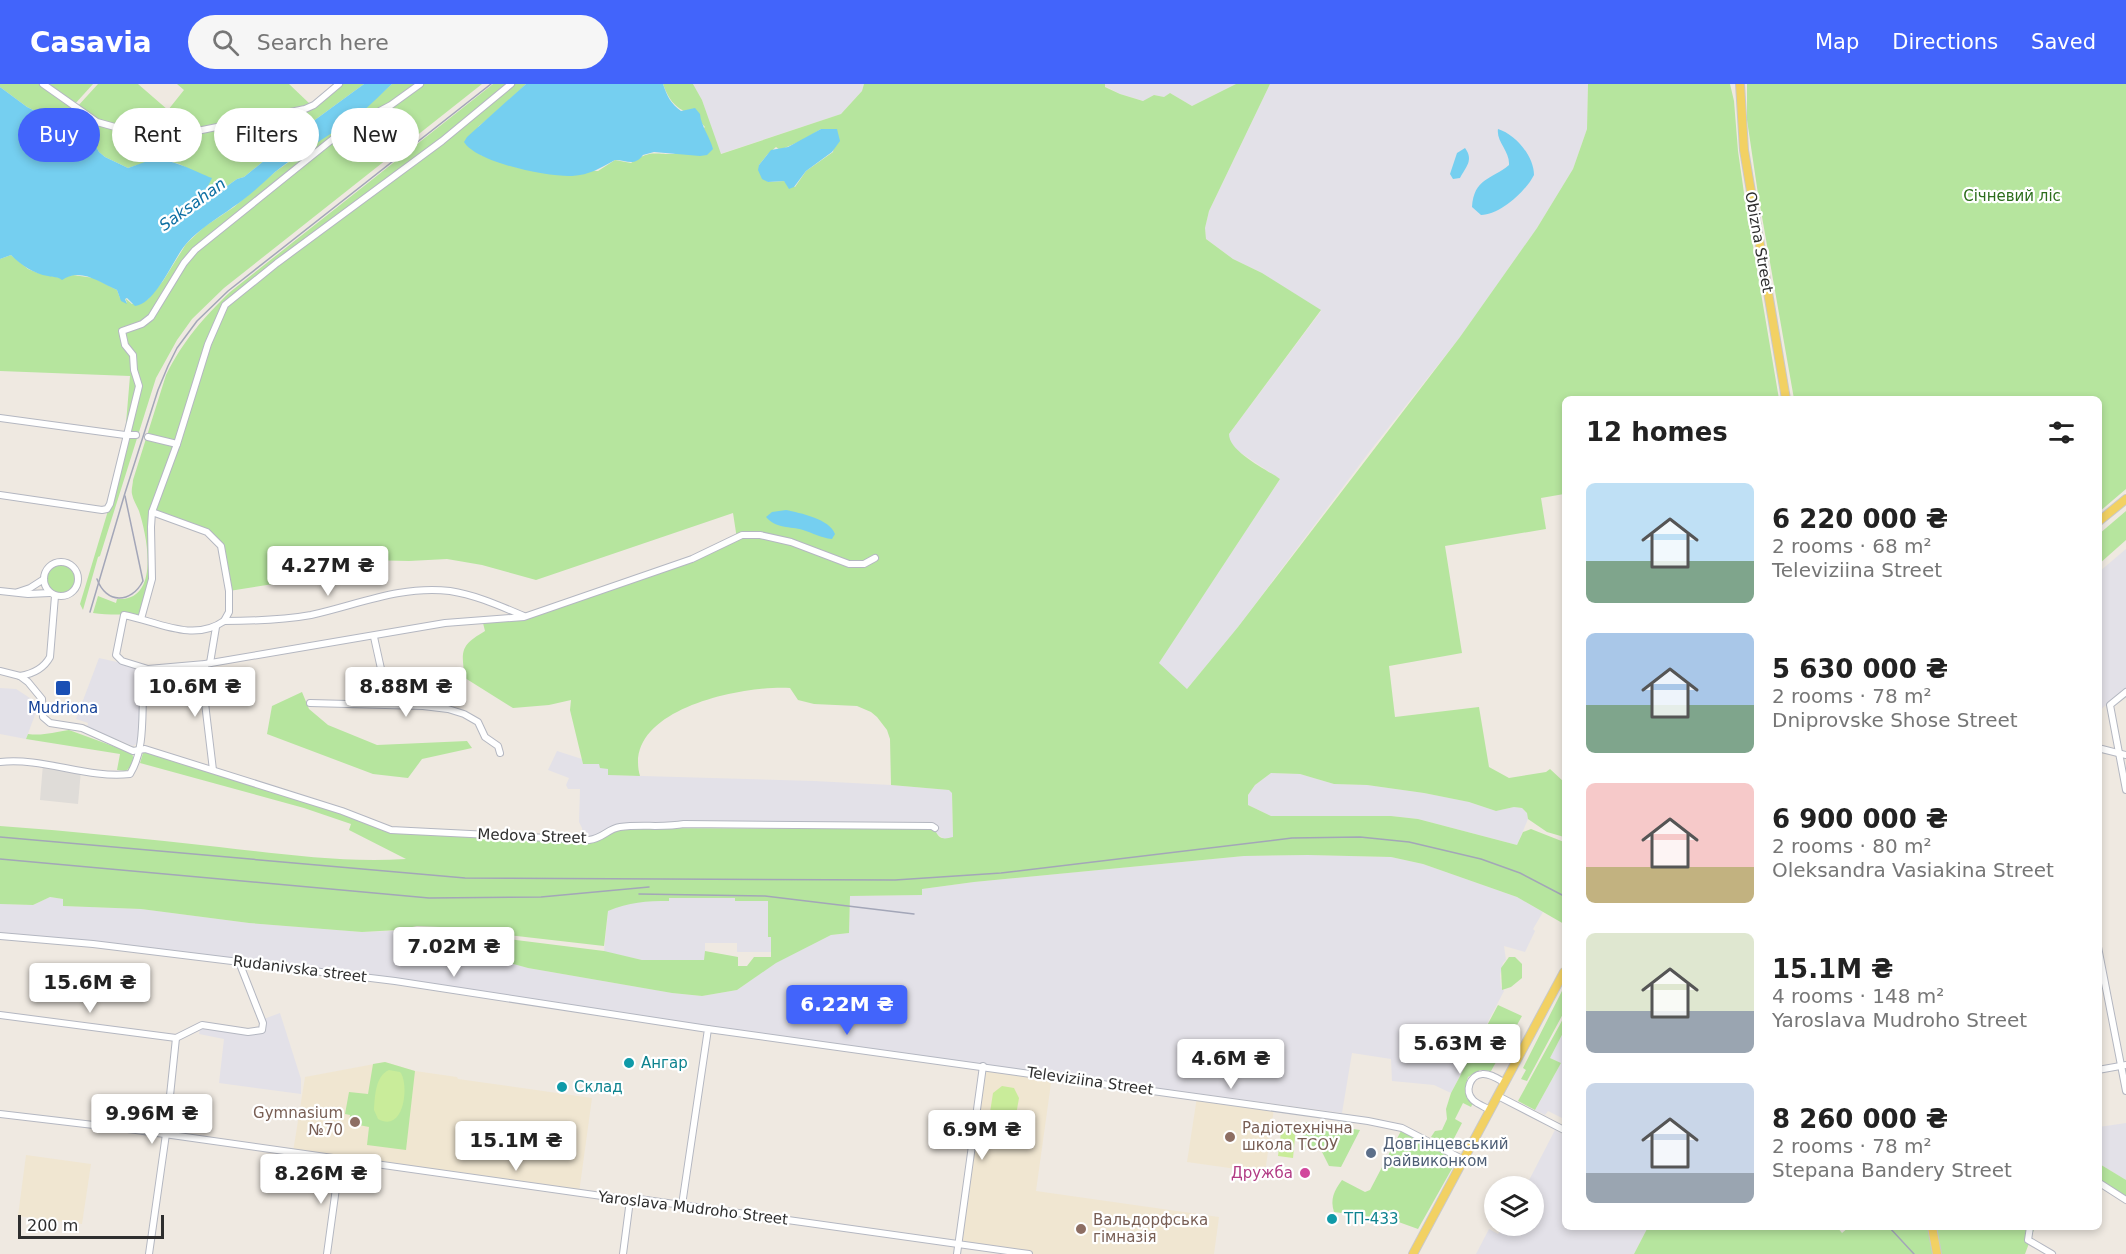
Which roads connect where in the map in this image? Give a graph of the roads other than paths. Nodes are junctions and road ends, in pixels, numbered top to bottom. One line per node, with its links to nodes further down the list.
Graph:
1 (43, 84): 2 (street)
2 (339, 84)
3 (420, 84): 8 (street)
4 (511, 84): 11 (street)
5 (1740, 84): 6 (main road, Obizna Street)
6 (1785, 396)
7 (0, 418): 8 (street)
8 (125, 435): 9 (street); 12 (street)
9 (136, 435)
10 (148, 437): 11 (street)
11 (177, 444): 14 (street)
12 (0, 495)
13 (2126, 500): 15 (main road)
14 (152, 512): 22 (street); 23 (street)
15 (2102, 519)
16 (874, 558): 21 (street)
17 (44, 579): 19 (street); 20 (street); 20 (street)
18 (0, 591): 19 (street)
19 (16, 592): 20 (street)
20 (52, 594): 29 (street)
21 (524, 617): 23 (street); 25 (street)
22 (141, 619): 24 (street); 27 (street)
23 (224, 621): 24 (street)
24 (216, 627): 26 (street)
25 (374, 636): 26 (street); 32 (street)
26 (207, 663): 27 (street); 38 (street)
27 (148, 669): 34 (street)
28 (0, 671): 29 (street)
29 (20, 676): 34 (street, Medova Street)
30 (2126, 692): 36 (street)
31 (310, 703): 32 (street)
32 (389, 705): 35 (street)
33 (2102, 749): 36 (street)
34 (139, 750): 37 (street); 38 (street, Medova Street)
35 (500, 753)
36 (2122, 755): 39 (street)
37 (0, 762)
38 (213, 770): 40 (street, Medova Street)
39 (2126, 790)
40 (935, 828)
41 (0, 936): 42 (street, Rudanivska street)
42 (239, 962): 46 (street, Rudanivska street); 47 (street)
43 (2102, 965): 48 (street)
44 (1562, 976): 51 (main road)
45 (0, 1015): 47 (street)
46 (708, 1029): 49 (street, Televiziina Street); 63 (street)
47 (176, 1038): 57 (street)
48 (2124, 1065): 50 (street); 52 (street)
49 (984, 1066): 59 (street, Televiziina Street); 66 (street)
50 (2102, 1069)
51 (1505, 1083): 53 (main road); 54 (street)
52 (2126, 1091)
53 (1498, 1096): 54 (main road); 56 (street)
54 (1490, 1110): 59 (main road)
55 (0, 1114): 57 (street, Yaroslava Mudroho Street)
56 (1562, 1129)
57 (166, 1134): 58 (street, Yaroslava Mudroho Street); 67 (street)
58 (340, 1159): 61 (street, Yaroslava Mudroho Street); 68 (street)
59 (1464, 1160): 72 (main road)
60 (2102, 1185): 62 (street)
61 (630, 1200): 63 (street, Yaroslava Mudroho Street); 69 (street)
62 (2126, 1200)
63 (682, 1205): 66 (street, Yaroslava Mudroho Street)
64 (1933, 1230): 73 (main road)
65 (2030, 1230): 74 (street)
66 (958, 1243): 70 (street); 71 (street, Yaroslava Mudroho Street)
67 (149, 1254)
68 (327, 1254)
69 (623, 1254)
70 (957, 1254)
71 (1029, 1254)
72 (1413, 1254)
73 (1937, 1254)
74 (2052, 1254)

